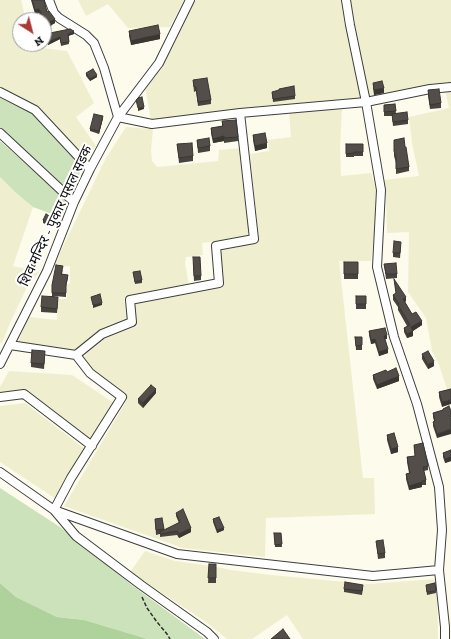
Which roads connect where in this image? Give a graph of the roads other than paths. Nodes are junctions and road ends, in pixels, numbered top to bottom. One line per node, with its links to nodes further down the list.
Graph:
1 (49, 0): 8 (street)
2 (190, 0): 8 (street, शिव मन्दिर - पुकार पसल सडक)
3 (346, 0): 6 (street)
4 (451, 87): 6 (street)
5 (0, 92): 10 (street)
6 (366, 102): 7 (street); 19 (street)
7 (240, 113): 8 (street); 13 (street)
8 (118, 117): 10 (street, शिव मन्दिर - पुकार पसल सडक)
9 (0, 133): 11 (street)
10 (90, 169): 11 (street, शिव मन्दिर - पुकार पसल सडक)
11 (74, 202): 12 (street, शिव मन्दिर - पुकार पसल सडक)
12 (10, 345): 13 (street); 14 (street, शिव मन्दिर - पुकार पसल सडक)
13 (76, 355): 16 (street)
14 (0, 364)
15 (0, 397): 16 (street)
16 (92, 446): 18 (street)
17 (0, 472): 18 (street)
18 (54, 510): 19 (street); 21 (street)
19 (440, 570): 20 (street)
20 (448, 626): 22 (street)
21 (214, 639)
22 (446, 639)

